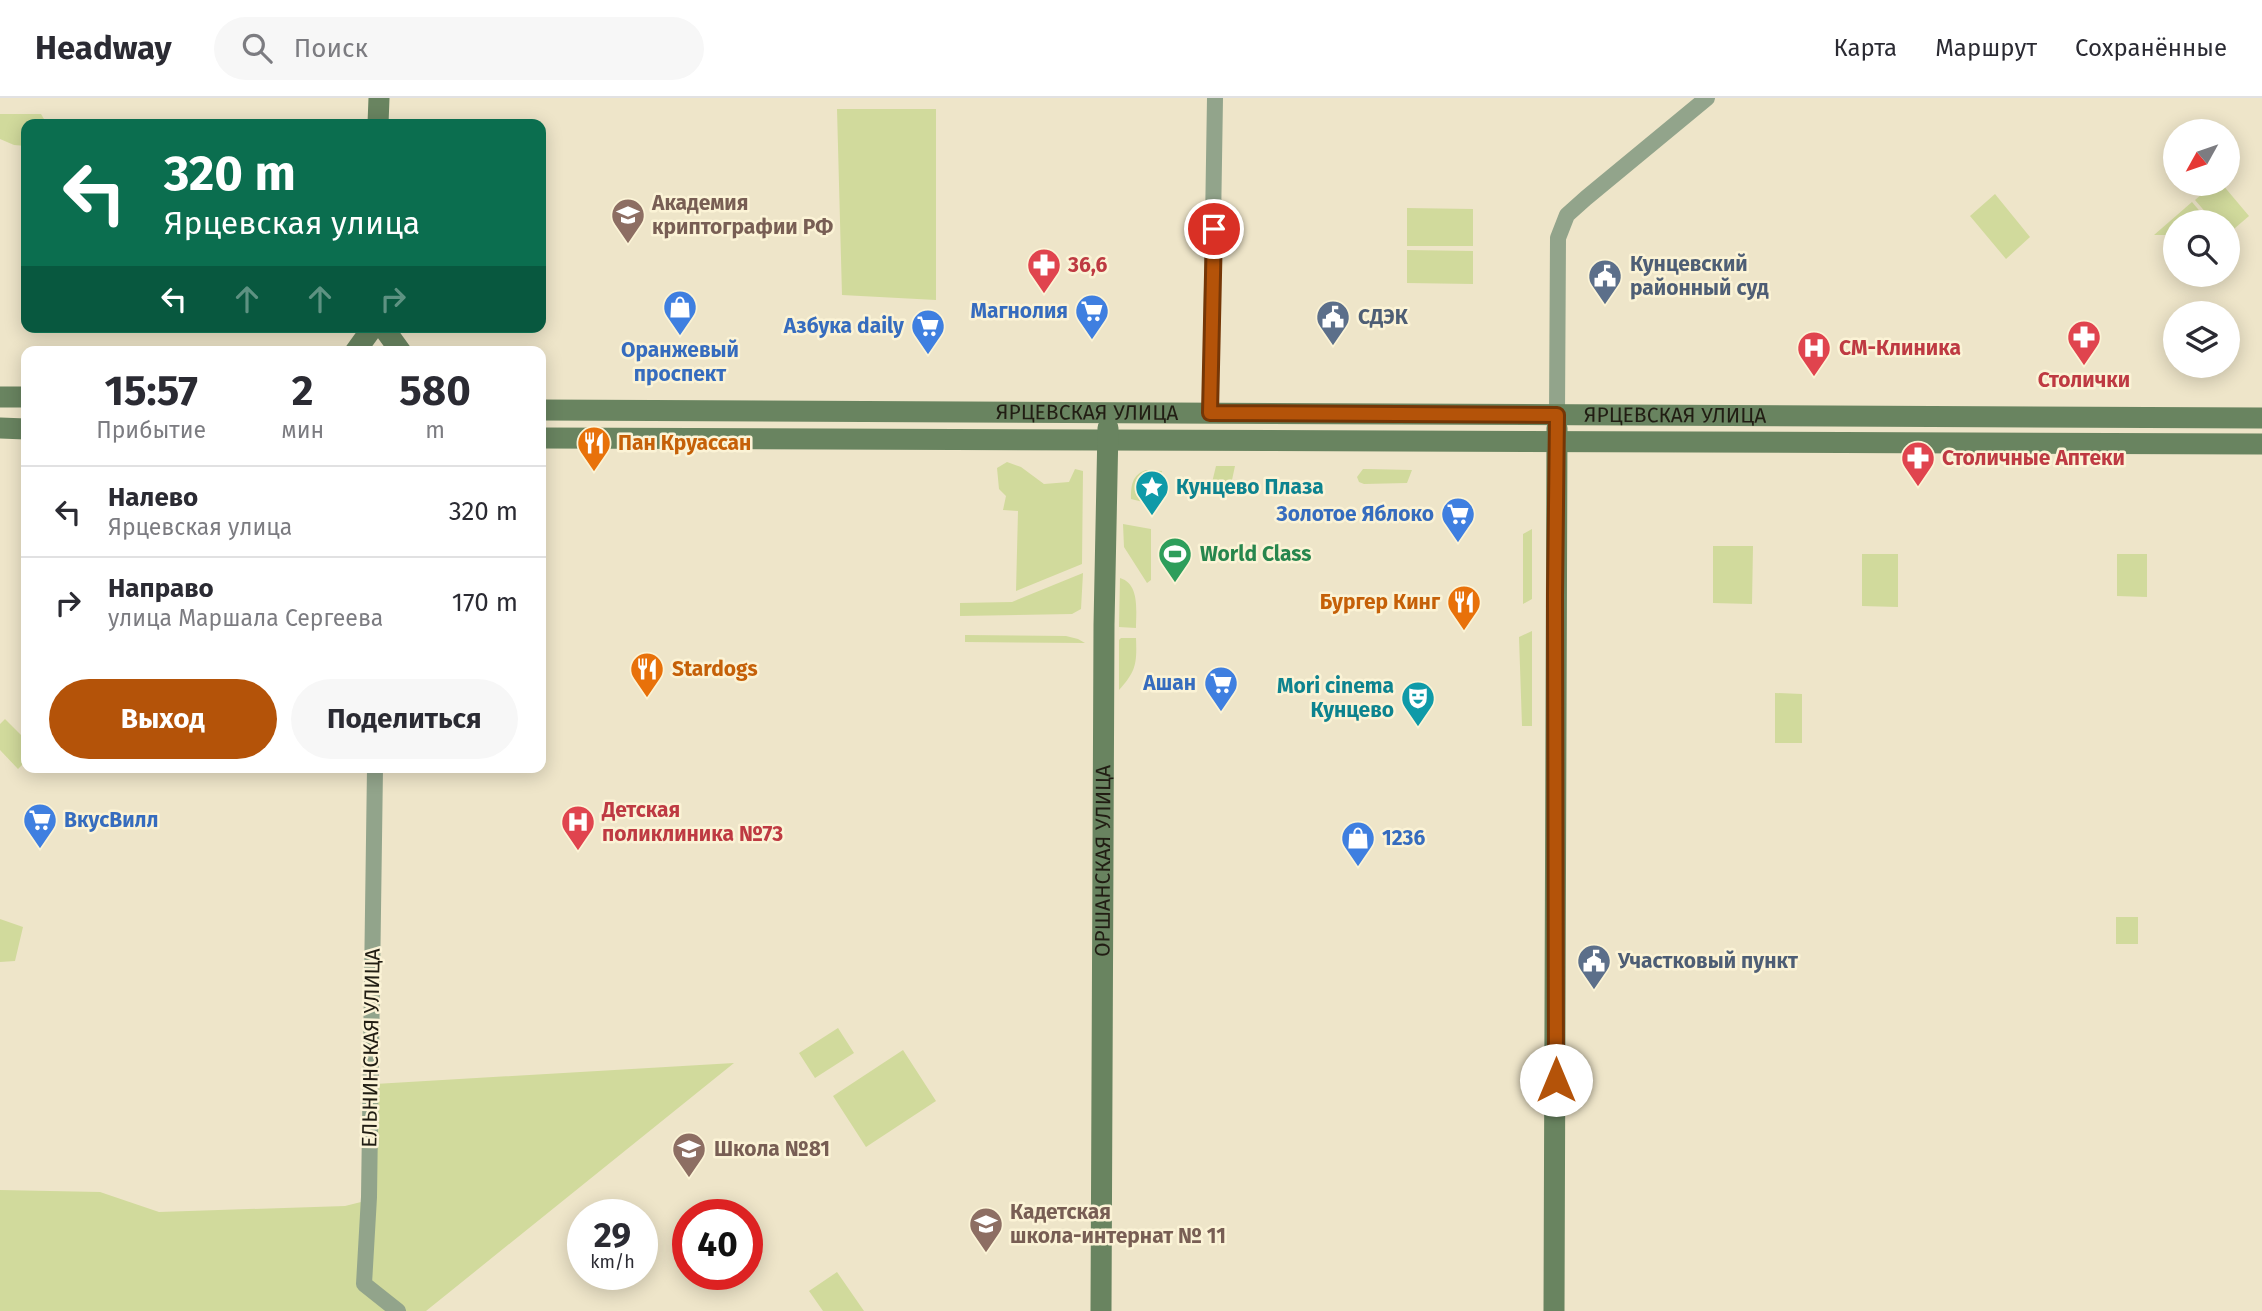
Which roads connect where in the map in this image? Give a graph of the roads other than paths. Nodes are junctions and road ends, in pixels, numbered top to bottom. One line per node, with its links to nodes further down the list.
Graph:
1 (379, 98): 4 (main road)
2 (1215, 98): 7 (street)
3 (1707, 98): 8 (street)
4 (378, 119)
5 (546, 410): 6 (main road, ЯРЦЕВСКАЯ УЛИЦА)
6 (1108, 413): 7 (main road, ЯРЦЕВСКАЯ УЛИЦА); 13 (main road, ОРШАНСКАЯ УЛИЦА)
7 (1210, 413): 8 (main road, ЯРЦЕВСКАЯ УЛИЦА)
8 (1557, 415): 9 (main road, ЯРЦЕВСКАЯ УЛИЦА); 14 (main road)
9 (2262, 418)
10 (0, 428): 11 (main road)
11 (21, 429)
12 (546, 438): 13 (main road, ЯРЦЕВСКАЯ УЛИЦА)
13 (1108, 440): 14 (main road, ЯРЦЕВСКАЯ УЛИЦА); 18 (main road, ОРШАНСКАЯ УЛИЦА)
14 (1557, 441): 15 (main road, ЯРЦЕВСКАЯ УЛИЦА); 19 (main road)
15 (2262, 444)
16 (375, 773): 17 (street, ЕЛЬНИНСКАЯ УЛИЦА)
17 (398, 1311)
18 (1101, 1311)
19 (1553, 1311)

